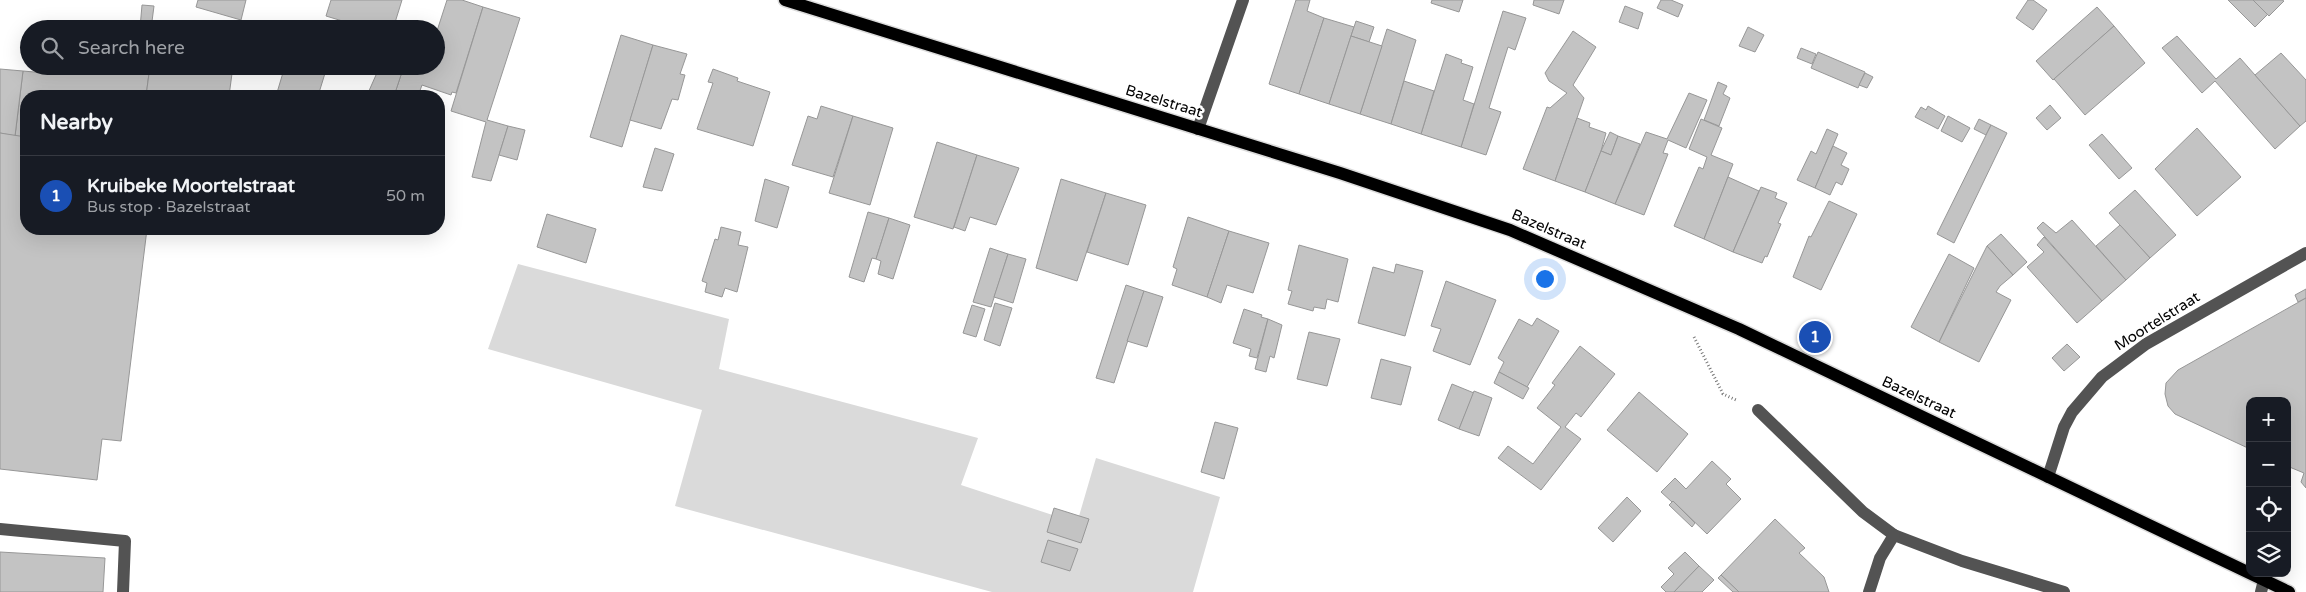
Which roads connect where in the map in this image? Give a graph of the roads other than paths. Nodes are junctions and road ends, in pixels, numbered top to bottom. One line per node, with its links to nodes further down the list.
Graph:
1 (785, 0): 3 (main road, Bazelstraat)
2 (1243, 0): 3 (street)
3 (1198, 128): 6 (main road, Bazelstraat)
4 (2306, 253): 6 (street, Moortelstraat)
5 (1758, 410): 8 (street)
6 (2048, 477): 9 (main road, Bazelstraat)
7 (0, 529): 10 (street)
8 (1894, 535): 11 (street); 12 (street)
9 (2263, 586): 13 (main road, Bazelstraat)
10 (123, 592)
11 (1869, 592)
12 (2064, 592)
13 (2289, 592)

